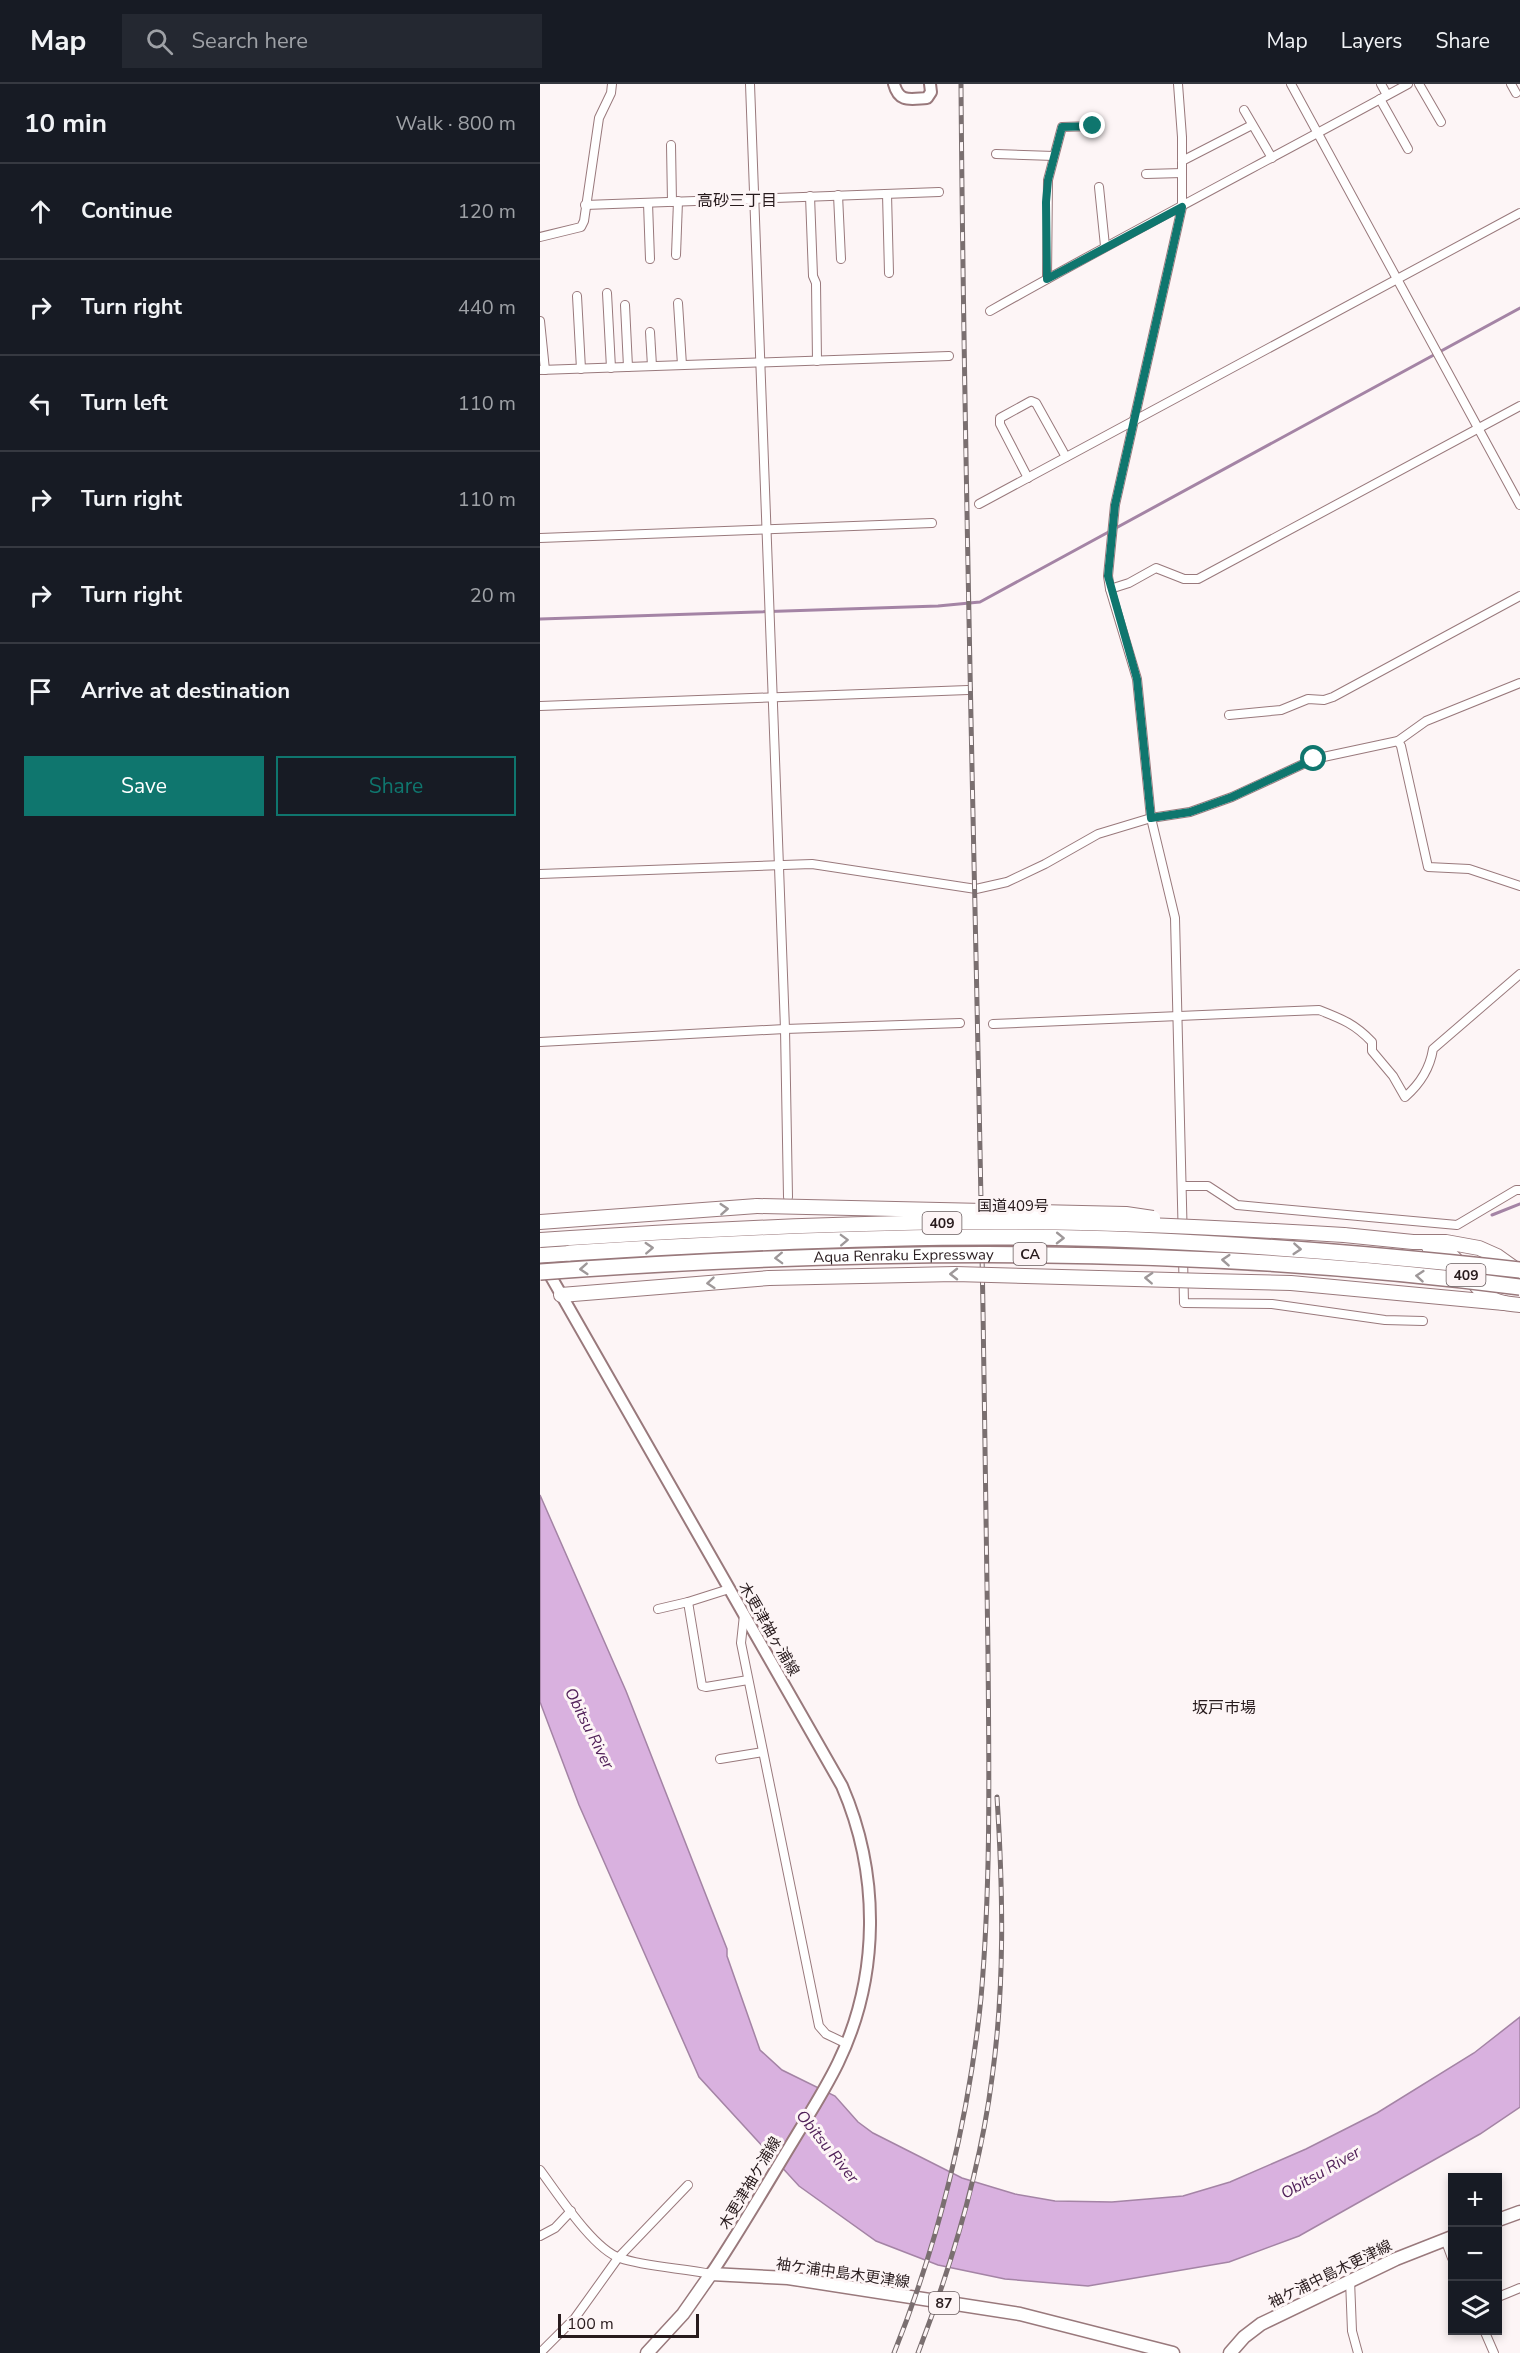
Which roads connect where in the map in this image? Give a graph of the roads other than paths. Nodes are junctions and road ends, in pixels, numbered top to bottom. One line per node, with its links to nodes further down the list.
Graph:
1 (612, 84): 34 (street)
2 (750, 84): 31 (street)
3 (894, 84): 4 (main road)
4 (930, 84)
5 (1178, 84): 23 (street)
6 (1291, 84): 17 (street)
7 (1381, 84): 12 (street)
8 (1408, 84): 12 (street)
9 (1419, 84): 14 (street)
10 (1511, 84): 11 (street)
11 (1516, 93)
12 (1384, 97): 17 (street); 19 (street)
13 (1244, 110): 15 (street)
14 (1441, 122)
15 (1252, 125): 22 (street); 23 (street)
16 (1093, 126): 21 (street)
17 (1318, 133): 22 (street); 43 (street)
18 (671, 145): 32 (street)
19 (1408, 149)
20 (996, 154): 21 (street)
21 (1054, 156): 44 (street)
22 (1272, 158): 35 (street)
23 (1182, 161): 24 (street)
24 (1182, 173): 25 (street); 35 (street)
25 (1146, 174)
26 (1100, 186): 38 (street)
27 (939, 192): 28 (street)
28 (887, 194): 29 (street); 42 (street)
29 (838, 195): 30 (street); 41 (street)
30 (810, 196): 31 (street); 53 (street)
31 (754, 198): 32 (street); 54 (street)
32 (675, 201): 33 (street); 39 (street)
33 (648, 203): 34 (street); 40 (street)
34 (585, 206): 37 (street)
35 (1182, 207): 38 (street); 62 (street)
36 (1520, 213): 43 (street)
37 (540, 237)
38 (1105, 246): 44 (street)
39 (676, 255)
40 (650, 259)
41 (841, 259)
42 (889, 273)
43 (1396, 278): 62 (street); 63 (street)
44 (1047, 279): 49 (street)
45 (608, 293): 58 (street)
46 (577, 296): 59 (street)
47 (678, 303): 55 (street)
48 (626, 305): 57 (street)
49 (990, 311)
50 (540, 321): 60 (street)
51 (650, 332): 56 (street)
52 (949, 356): 53 (street)
53 (817, 361): 54 (street)
54 (760, 363): 55 (street); 69 (street)
55 (682, 365): 56 (street)
56 (652, 366): 57 (street)
57 (628, 367): 58 (street)
58 (611, 368): 59 (street)
59 (581, 369): 60 (street)
60 (542, 370)
61 (1520, 406): 63 (street)
62 (1133, 421): 64 (street); 71 (street)
63 (1479, 429): 67 (street); 71 (street)
64 (1066, 457): 65 (street); 65 (street)
65 (1028, 477): 66 (street)
66 (979, 504)
67 (1520, 505)
68 (932, 523): 69 (street)
69 (766, 530): 70 (street); 75 (street)
70 (540, 538)
71 (1110, 589): 79 (street)
72 (1520, 596): 77 (street)
73 (1520, 683): 78 (street)
74 (968, 690): 75 (street)
75 (772, 697): 76 (street); 80 (street)
76 (540, 706)
77 (1229, 715)
78 (1398, 741): 79 (street); 82 (street)
79 (1151, 818): 80 (street); 84 (street)
80 (778, 865): 81 (street); 87 (street)
81 (540, 874)
82 (1520, 886)
83 (1520, 974): 84 (street)
84 (1177, 1017): 86 (street); 89 (street)
85 (960, 1023): 87 (street)
86 (993, 1024)
87 (785, 1029): 88 (street); 91 (street)
88 (540, 1042)
89 (1182, 1186): 90 (street); 103 (street)
90 (1520, 1190)
91 (788, 1197)
92 (540, 1222): 93 (highway, one-way to 93, bridge)
93 (1212, 1227): 94 (highway, 国道409号 / 409, bridge); 95 (highway, 国道409号 / 409, bridge)
94 (540, 1240)
95 (1413, 1242): 97 (highway, 国道409号 / 409); 101 (highway, 国道409号 / 409)
96 (540, 1256): 97 (highway, Aqua Renraku Expressway / CA, one-way to 97, bridge); 100 (main road, 木更津袖ヶ浦線)
97 (1519, 1270)
98 (540, 1272): 99 (highway, Aqua Renraku Expressway / CA, one-way to 98, bridge)
99 (1520, 1287)
100 (561, 1295): 101 (highway, one-way to 100, bridge); 104 (main road, 木更津袖ヶ浦線)
101 (1504, 1304): 102 (highway, 国道409号 / 409)
102 (1520, 1305)
103 (1423, 1321)
104 (729, 1589): 105 (street); 107 (main road, 木更津袖ヶ浦線)
105 (688, 1602): 106 (street); 108 (street)
106 (658, 1609)
107 (744, 1615): 108 (street); 111 (main road, 木更津袖ヶ浦線)
108 (748, 1680): 109 (street)
109 (763, 1752): 110 (street); 111 (street)
110 (720, 1759)
111 (847, 2043): 120 (main road, 木更津袖ケ浦線)
112 (540, 2170): 114 (street)
113 (688, 2185): 119 (street)
114 (571, 2211): 117 (street); 119 (street)
115 (1520, 2212): 116 (main road)
116 (1502, 2218)
117 (540, 2236)
118 (1448, 2238): 121 (main road, 袖ケ浦中島木更津線)
119 (618, 2258): 120 (street); 125 (street)
120 (711, 2274): 126 (main road); 127 (main road, 袖ケ浦中島木更津線 / 87)
121 (1350, 2280): 128 (main road, 袖ケ浦中島木更津線); 129 (street)
122 (1520, 2288): 123 (street)
123 (1502, 2295)
124 (1486, 2335): 130 (street)
125 (540, 2353)
126 (647, 2353)
127 (1173, 2353)
128 (1230, 2353)
129 (1358, 2353)
130 (1494, 2353)

